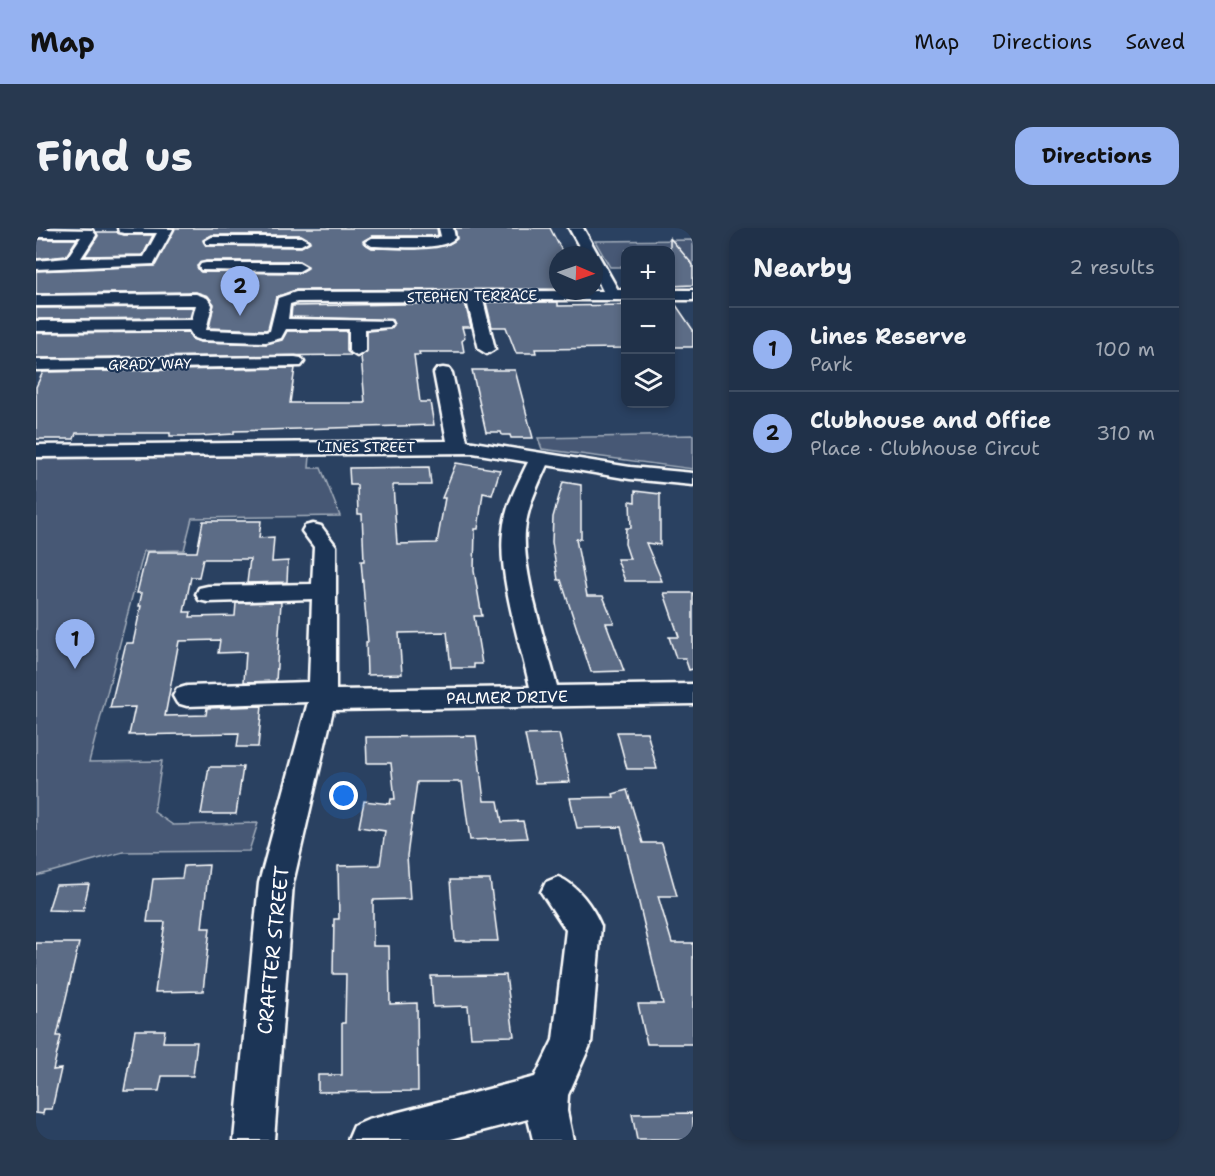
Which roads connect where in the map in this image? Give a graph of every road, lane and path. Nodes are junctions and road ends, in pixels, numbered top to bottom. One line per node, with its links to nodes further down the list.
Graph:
1 (166, 228): 4 (street); 9 (street)
2 (446, 228): 7 (street)
3 (576, 228): 8 (street)
4 (124, 229)
5 (36, 233): 9 (street)
6 (212, 241): 13 (street)
7 (372, 242)
8 (586, 246)
9 (72, 262): 10 (street)
10 (36, 265)
11 (206, 267): 13 (street, STEPHEN TERRACE)
12 (603, 273): 14 (street)
13 (298, 282): 17 (street, STEPHEN TERRACE); 25 (street)
14 (619, 295): 17 (street, STEPHEN TERRACE)
15 (675, 295): 16 (street)
16 (693, 295)
17 (474, 296): 26 (street)
18 (36, 301): 21 (street)
19 (357, 324): 20 (street); 25 (street); 27 (street)
20 (384, 324)
21 (198, 325): 24 (street); 25 (street)
22 (36, 326): 23 (street)
23 (89, 326): 24 (street); 29 (street)
24 (162, 326): 28 (street)
25 (278, 337)
26 (487, 349)
27 (357, 351)
28 (153, 354)
29 (75, 355)
30 (295, 362): 31 (street, GRADY WAY)
31 (36, 364)
32 (443, 373): 33 (street)
33 (458, 447): 34 (street, LINES STREET); 35 (street, LINES STREET)
34 (36, 451)
35 (540, 458): 36 (street, LINES STREET); 43 (street)
36 (693, 479)
37 (313, 531): 38 (street, CRAFTER STREET)
38 (325, 591): 39 (street); 42 (street, CRAFTER STREET)
39 (208, 594)
40 (693, 694): 43 (street, PALMER DRIVE)
41 (187, 696): 42 (street)
42 (322, 696): 43 (street, PALMER DRIVE); 46 (street, CRAFTER STREET)
43 (546, 697)
44 (558, 892): 45 (street)
45 (548, 1094): 47 (street); 48 (street)
46 (254, 1140)
47 (368, 1140)
48 (553, 1140)

